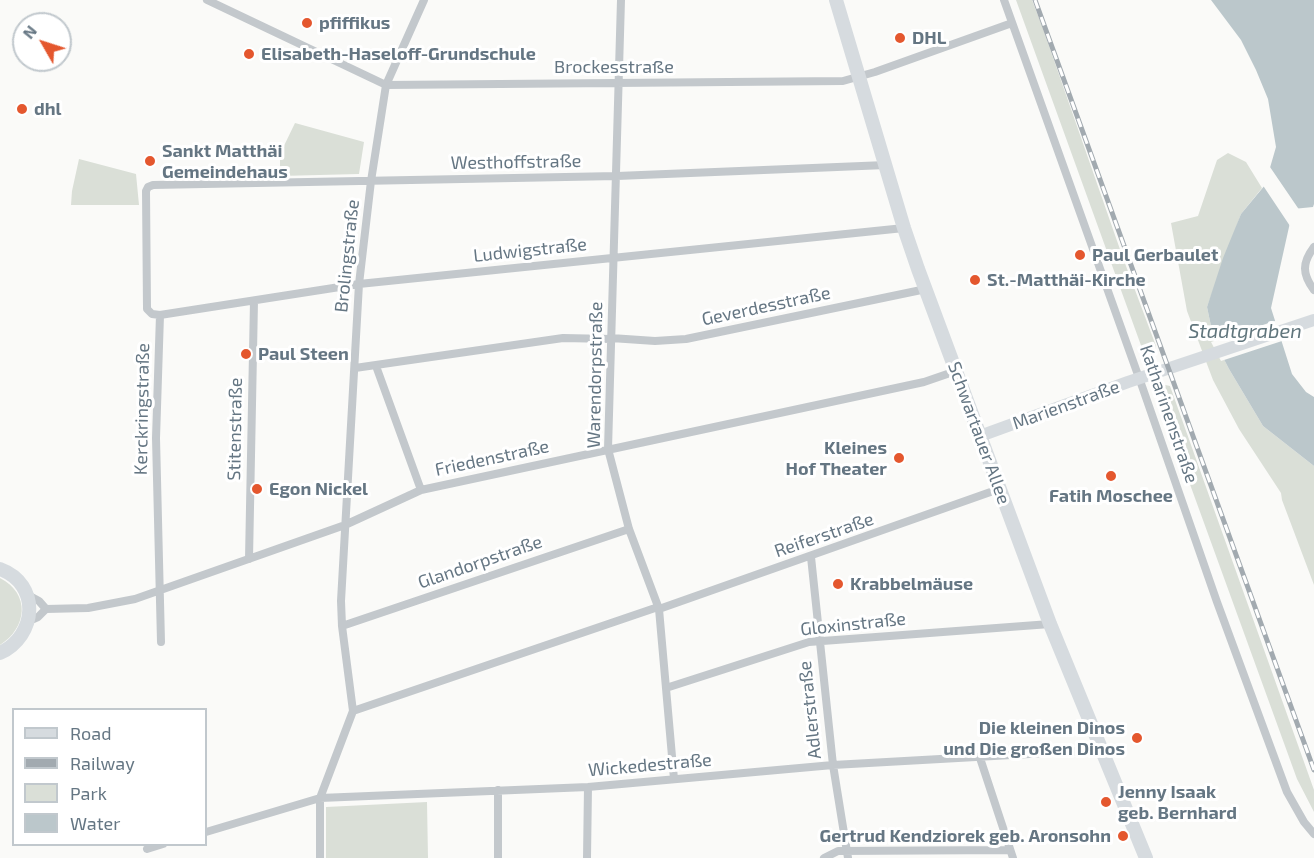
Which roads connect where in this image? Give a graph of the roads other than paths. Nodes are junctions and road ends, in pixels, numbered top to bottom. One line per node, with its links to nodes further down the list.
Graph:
1 (207, 0): 9 (street, Brockesstraße)
2 (424, 0): 9 (street, Brolingstraße)
3 (621, 0): 8 (street, Warendorpstraße)
4 (836, 0): 7 (main road, Schwartauer Allee)
5 (1004, 0): 6 (street, Katharinenstraße)
6 (1012, 23): 7 (street, Brockesstraße); 26 (street, Katharinenstraße)
7 (859, 77): 8 (street, Brockesstraße); 10 (main road, Schwartauer Allee)
8 (618, 83): 9 (street, Brockesstraße); 11 (street, Warendorpstraße)
9 (386, 85): 12 (street, Brolingstraße)
10 (886, 165): 11 (street, Westhoffstraße); 13 (main road, Schwartauer Allee)
11 (617, 176): 12 (street, Westhoffstraße); 15 (street, Warendorpstraße)
12 (371, 181): 16 (street, Brolingstraße); 20 (street, Westhoffstraße)
13 (904, 228): 15 (street, Ludwigstraße); 17 (main road, Schwartauer Allee)
14 (1314, 247): 18 (street)
15 (614, 258): 16 (street, Ludwigstraße); 22 (street, Warendorpstraße)
16 (359, 284): 19 (street, Ludwigstraße); 24 (street, Brolingstraße)
17 (926, 289): 22 (street, Geverdesstraße); 25 (main road, Schwartauer Allee)
18 (1314, 290)
19 (254, 301): 20 (street, Ludwigstraße); 35 (street, Stitenstraße)
20 (160, 315): 37 (street, Kerckringstraße)
21 (1314, 320): 26 (main road, Marienstraße)
22 (611, 338): 23 (street, Geverdesstraße); 28 (street, Warendorpstraße)
23 (376, 366): 24 (street, Geverdesstraße); 30 (street)
24 (355, 368): 31 (street, Brolingstraße)
25 (956, 371): 27 (main road, Schwartauer Allee); 28 (street, Friedenstraße)
26 (1140, 379): 27 (main road, Marienstraße); 57 (street, Katharinenstraße)
27 (980, 436): 29 (main road, Schwartauer Allee)
28 (608, 449): 30 (street, Friedenstraße); 32 (street, Warendorpstraße)
29 (999, 489): 34 (street, Reiferstraße); 42 (main road, Schwartauer Allee)
30 (421, 490): 31 (street, Friedenstraße)
31 (345, 525): 35 (street, Friedenstraße); 43 (street, Brolingstraße)
32 (629, 529): 39 (street, Warendorpstraße); 43 (street, Glandorpstraße)
33 (0, 557): 36 (main road)
34 (810, 557): 39 (street, Reiferstraße); 44 (street, Adlerstraße)
35 (249, 559): 37 (street, Friedenstraße)
36 (6, 572): 38 (main road)
37 (159, 590): 40 (street, Friedenstraße); 45 (street, Kerckringstraße)
38 (26, 594): 40 (street); 41 (main road)
39 (658, 608): 47 (street, Warendorpstraße); 48 (street, Reiferstraße)
40 (46, 609): 41 (street)
41 (29, 621): 46 (main road)
42 (1050, 624): 44 (street, Gloxinstraße); 49 (main road, Schwartauer Allee)
43 (342, 626): 48 (street, Brolingstraße)
44 (819, 640): 47 (street, Gloxinstraße); 51 (street, Adlerstraße)
45 (161, 642)
46 (0, 653)
47 (666, 688): 52 (street, Warendorpstraße)
48 (353, 711): 55 (street)
49 (1101, 750): 50 (street, Wickedestraße); 66 (main road, Schwartauer Allee)
50 (980, 758): 51 (street, Wickedestraße); 60 (street)
51 (833, 765): 52 (street, Wickedestraße); 61 (street, Adlerstraße)
52 (674, 779): 53 (street, Wickedestraße)
53 (588, 787): 54 (street, Wickedestraße); 64 (street)
54 (498, 790): 55 (street, Wickedestraße); 63 (street)
55 (320, 798): 56 (street, Wickedestraße); 62 (street)
56 (207, 832)
57 (1314, 834)
58 (157, 846): 59 (street)
59 (147, 849)
60 (1012, 854): 61 (street)
61 (847, 855): 65 (street)
62 (320, 858)
63 (498, 858)
64 (587, 858)
65 (824, 858)
66 (1146, 858)

